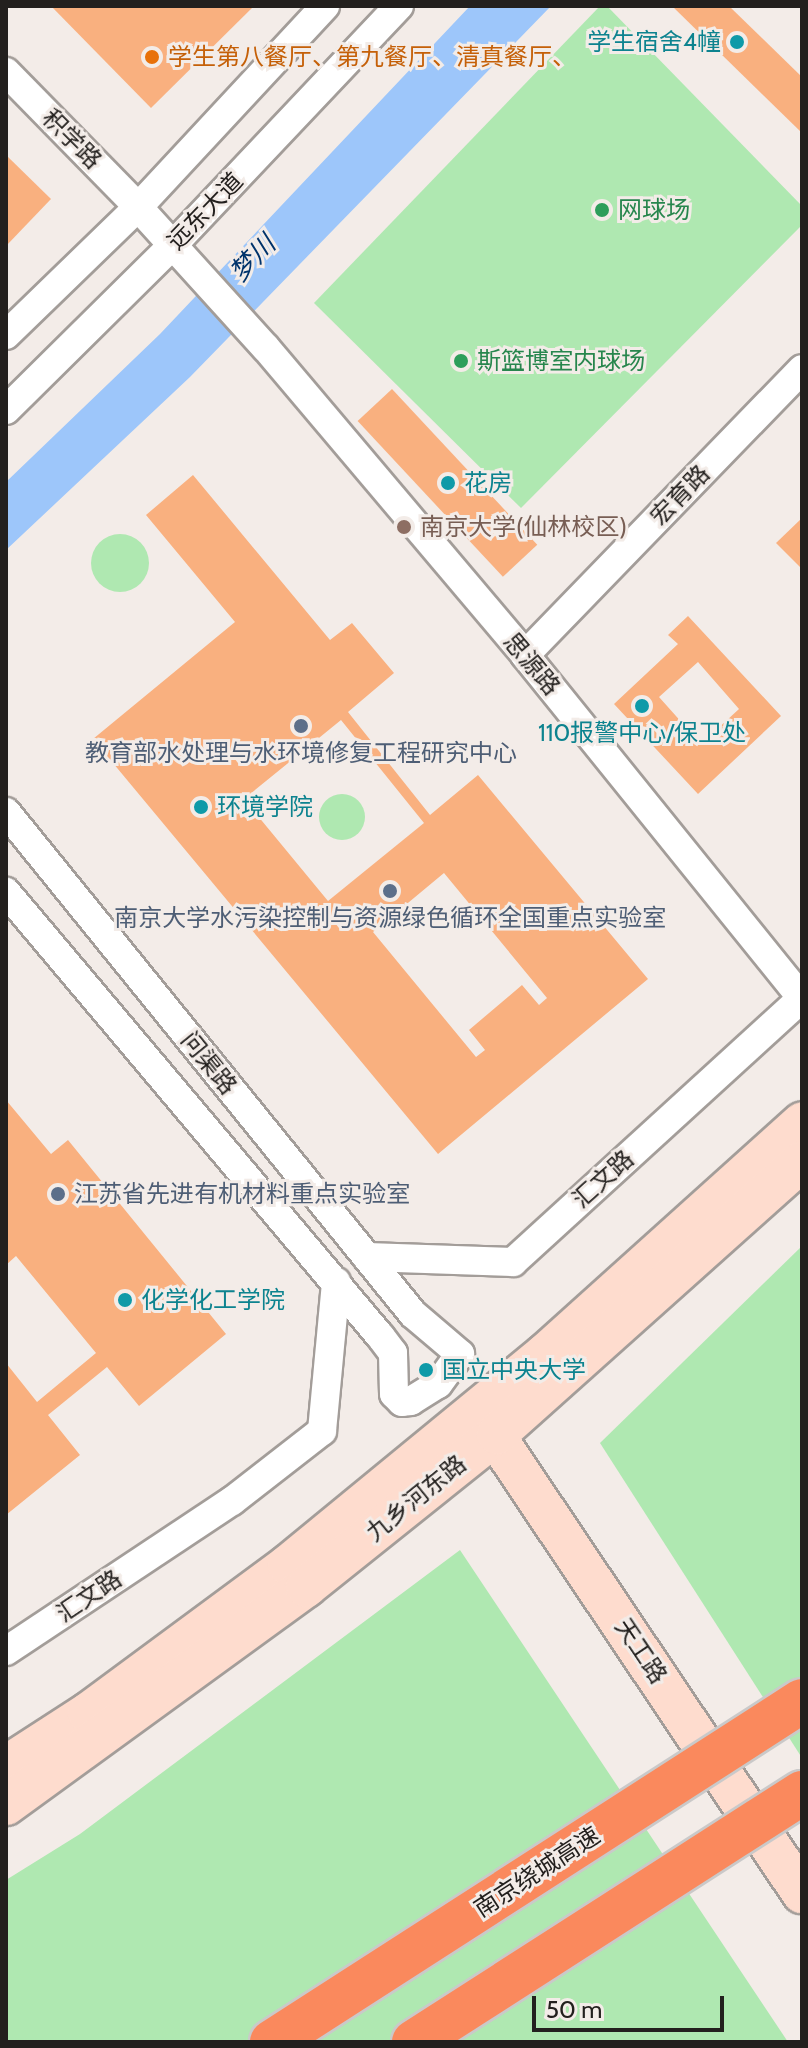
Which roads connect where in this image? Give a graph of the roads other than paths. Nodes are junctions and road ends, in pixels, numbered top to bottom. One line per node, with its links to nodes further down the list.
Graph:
1 (325, 6): 4 (street)
2 (399, 6): 5 (street, 远东大道)
3 (6, 72): 4 (street, 积学路)
4 (138, 207): 5 (street, 积学路); 7 (street)
5 (173, 245): 6 (street, 积学路); 9 (street, 远东大道)
6 (193, 266): 10 (street, 思源路)
7 (6, 335)
8 (802, 369): 10 (street, 宏育路)
9 (6, 410)
10 (525, 655): 13 (street, 思源路)
11 (6, 812): 16 (street, 问渠路)
12 (6, 892): 17 (street, 问渠路)
13 (802, 998): 16 (street, 汇文路)
14 (802, 1123): 19 (main road, 九乡河东路)
15 (802, 1161): 19 (main road, 九乡河东路)
16 (367, 1257): 18 (street, 问渠路)
17 (336, 1282): 18 (street, 问渠路); 20 (street, 汇文路)
18 (438, 1384): 19 (street)
19 (487, 1422): 22 (main road, 九乡河东路); 24 (main road, 九乡河东路); 25 (main road, 天工路)
20 (6, 1651)
21 (802, 1701): 26 (highway, 南京绕城高速, bridge)
22 (6, 1766)
23 (802, 1793): 27 (highway, bridge)
24 (6, 1805)
25 (802, 1893)
26 (272, 2042)
27 (414, 2042)

